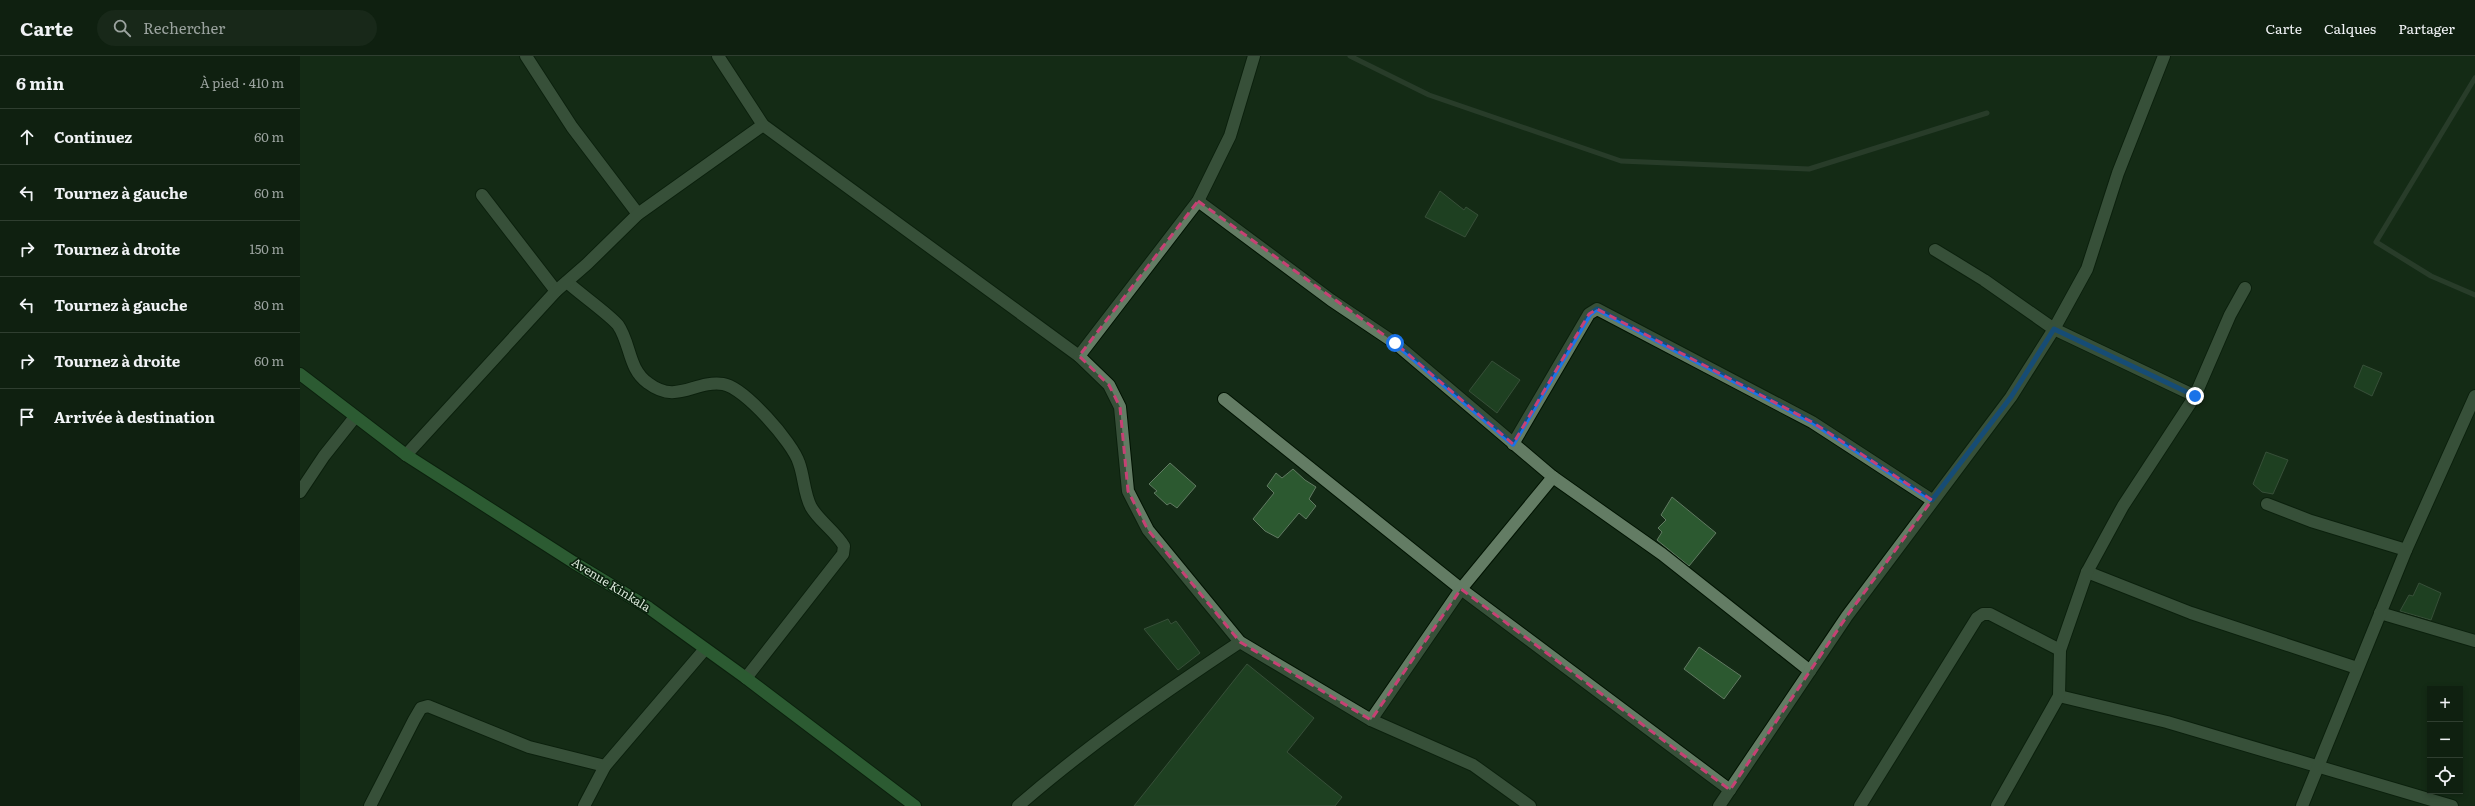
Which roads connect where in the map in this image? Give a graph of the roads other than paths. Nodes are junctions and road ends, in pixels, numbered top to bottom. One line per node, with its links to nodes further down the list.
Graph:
1 (526, 56): 8 (street)
2 (718, 56): 5 (street)
3 (1254, 56): 7 (street)
4 (2164, 56): 13 (street)
5 (763, 125): 8 (street); 14 (street)
6 (482, 195): 12 (street)
7 (1198, 201): 14 (street); 20 (street)
8 (638, 214): 10 (street)
9 (1935, 250): 13 (street)
10 (567, 282): 12 (street); 36 (street)
11 (2245, 288): 16 (street)
12 (556, 291): 21 (street)
13 (2054, 329): 16 (street); 24 (street)
14 (1079, 356): 31 (street)
15 (300, 374): 19 (main road, Avenue Kinkala)
16 (2195, 396): 27 (street)
17 (2475, 396): 26 (street)
18 (1224, 399): 28 (street)
19 (355, 417): 21 (main road, Avenue Kinkala); 23 (street)
20 (1513, 444): 22 (street); 24 (street)
21 (406, 455): 32 (main road, Avenue Kinkala)
22 (1553, 477): 28 (street); 35 (street)
23 (300, 492)
24 (1932, 500): 35 (street)
25 (2267, 504): 26 (street)
26 (2406, 550): 29 (street)
27 (2087, 572): 33 (street); 34 (street)
28 (1461, 589): 38 (street); 41 (street)
29 (2380, 613): 30 (street); 34 (street)
30 (2475, 641)
31 (1240, 642): 38 (street); 45 (street)
32 (705, 649): 36 (main road, Avenue Kinkala); 39 (street)
33 (2060, 650): 37 (street); 48 (street)
34 (2357, 668): 40 (street)
35 (1810, 671): 41 (street)
36 (746, 678): 44 (main road, Avenue Kinkala)
37 (2059, 696): 40 (street); 49 (street)
38 (1371, 720): 46 (street)
39 (605, 766): 42 (street); 43 (street)
40 (2317, 766): 50 (street); 51 (street)
41 (1730, 790): 47 (street)
42 (370, 806)
43 (584, 806)
44 (915, 806)
45 (1018, 806)
46 (1530, 806)
47 (1719, 806)
48 (1860, 806)
49 (1997, 806)
50 (2302, 806)
51 (2452, 806)

